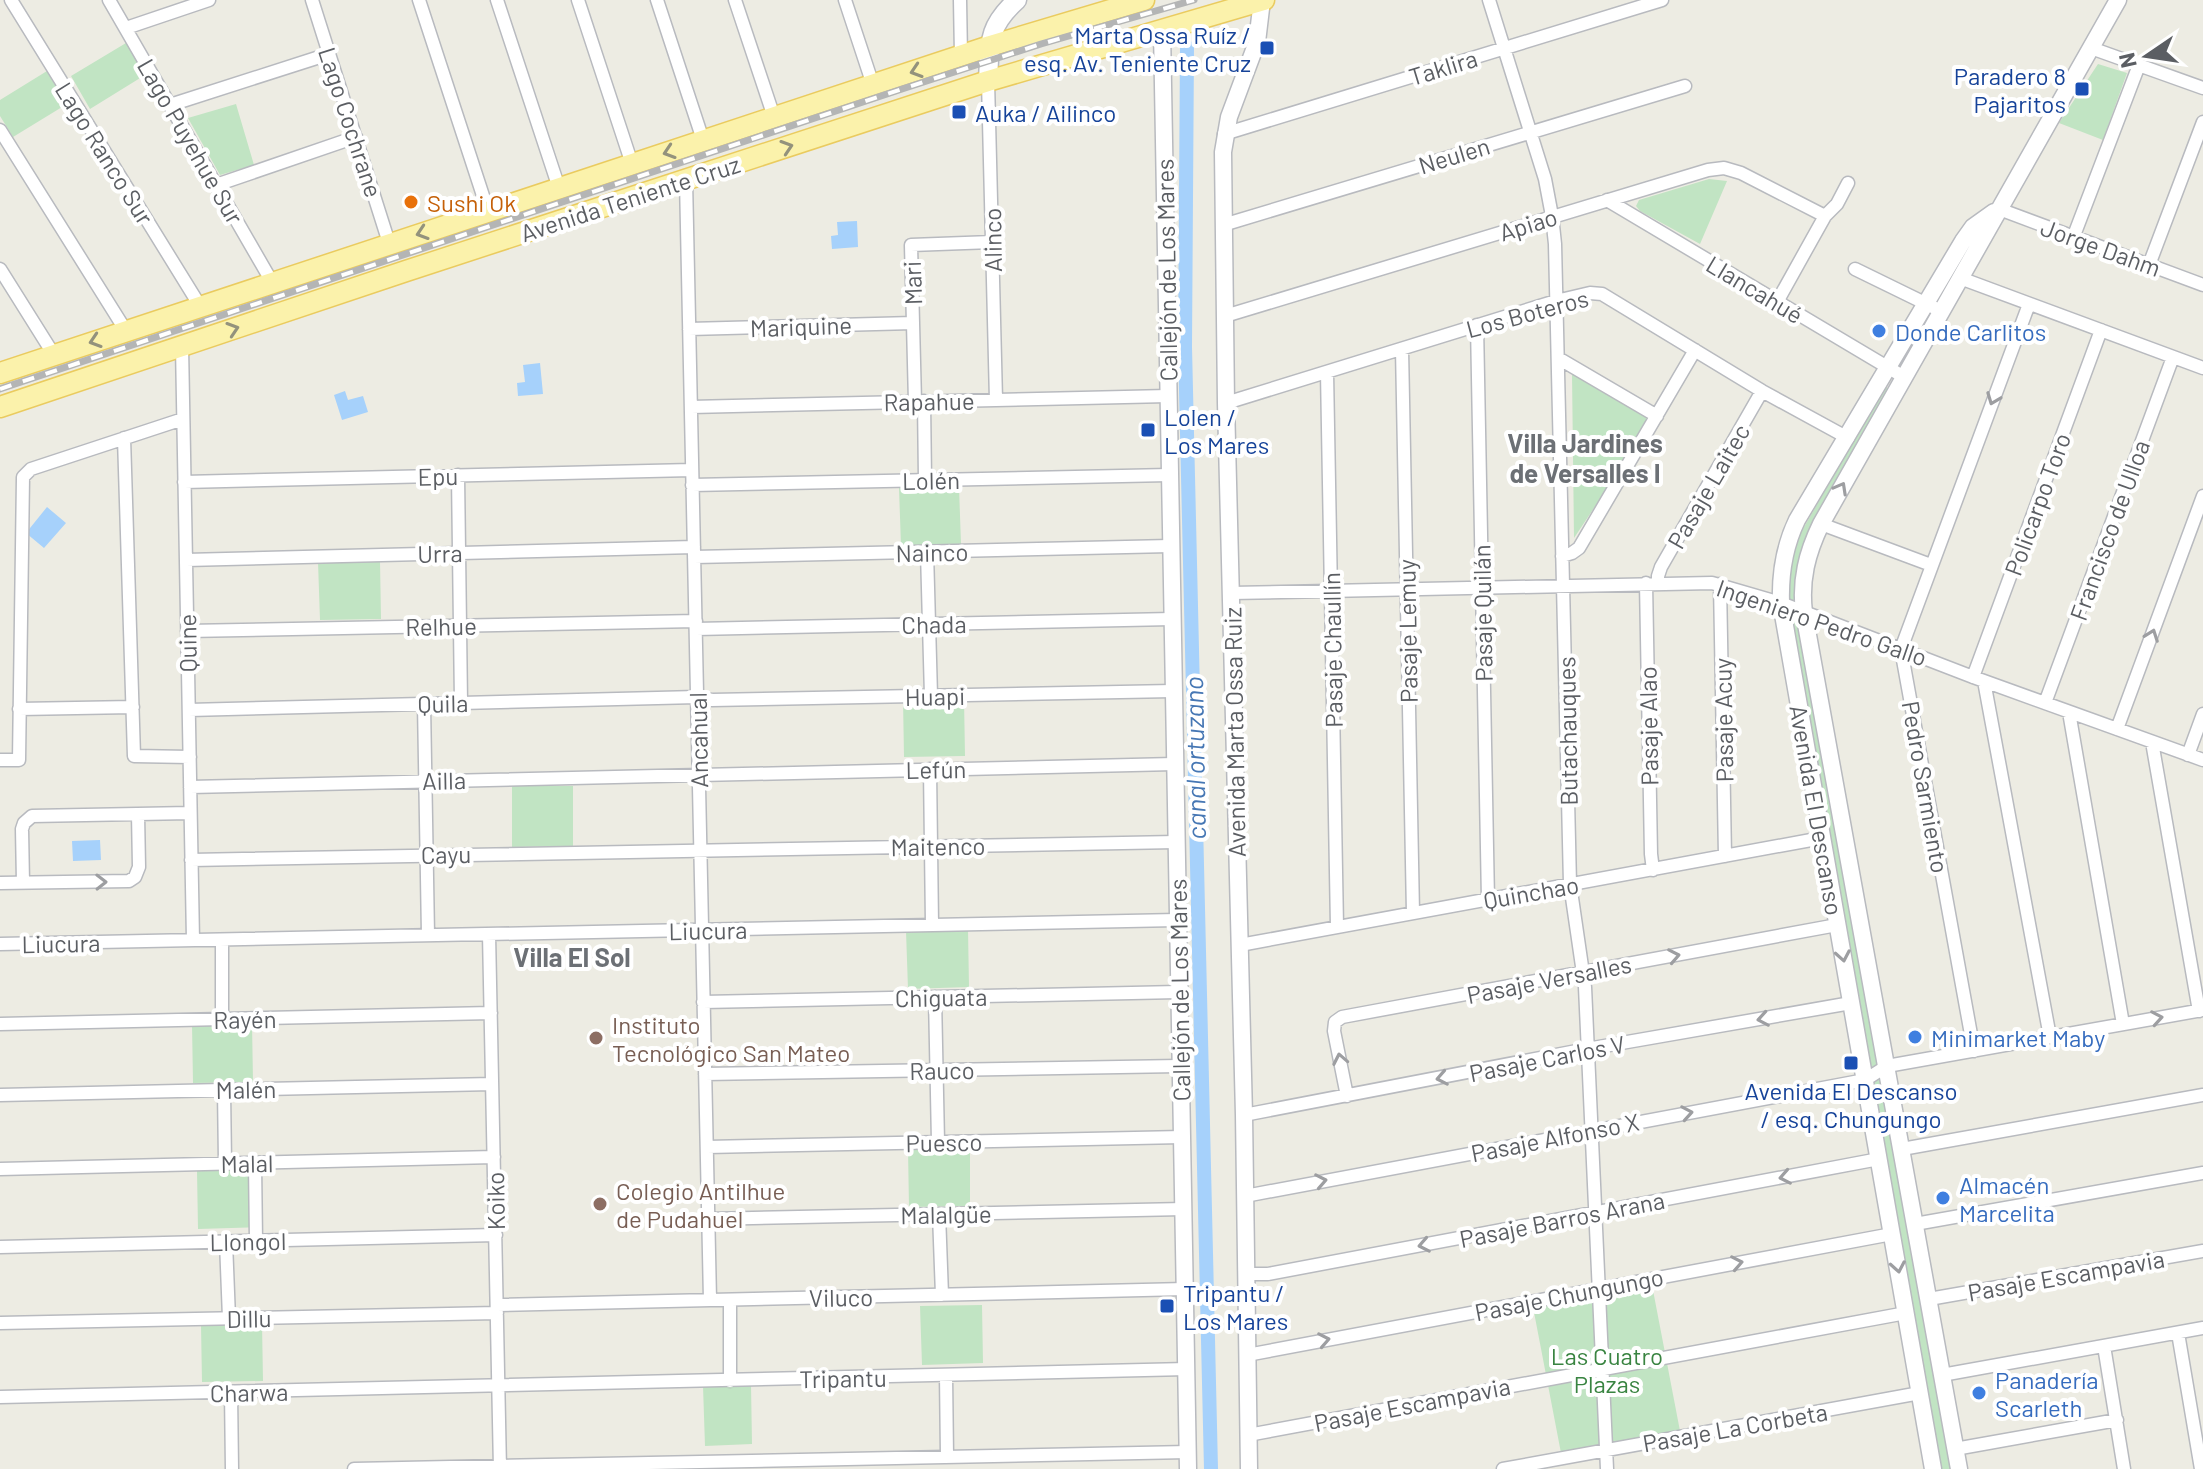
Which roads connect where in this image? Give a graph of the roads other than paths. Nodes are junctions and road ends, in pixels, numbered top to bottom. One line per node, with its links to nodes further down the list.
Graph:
1 (11, 0): 61 (street, Lago Ranco Sur)
2 (109, 0): 18 (street, Lago Puyehue Sur)
3 (209, 0): 18 (street)
4 (419, 0): 45 (street)
5 (497, 0): 42 (street)
6 (578, 0): 38 (street)
7 (657, 0): 37 (street)
8 (735, 0): 31 (street)
9 (845, 0): 27 (street)
10 (960, 0): 24 (street)
11 (1017, 0): 20 (main road)
12 (1144, 0): 20 (main road, Avenida Teniente Cruz)
13 (1263, 0): 19 (main road, Avenida Teniente Cruz); 35 (street, Avenida Marta Ossa Ruiz)
14 (1489, 0): 21 (street, Butachauques)
15 (1662, 0): 21 (street, Taklira)
16 (2118, 0): 22 (street, Avenida El Descanso)
17 (314, 1): 23 (street, Lago Cochrane)
18 (126, 28): 30 (street, Lago Puyehue Sur)
19 (1162, 30): 26 (main road, Avenida Teniente Cruz); 80 (street, Callejón de Los Mares)
20 (990, 46): 24 (main road, Avenida Teniente Cruz); 26 (main road)
21 (1504, 48): 34 (street, Butachauques); 35 (street, Taklira)
22 (2091, 48): 25 (street); 44 (street, Avenida El Descanso)
23 (329, 54): 30 (street); 36 (street, Lago Cochrane)
24 (961, 56): 27 (main road, Avenida Teniente Cruz, one-way to 27)
25 (2139, 65): 29 (street); 49 (street)
26 (988, 81): 39 (main road, Avenida Teniente Cruz, one-way to 26); 50 (street, Alinco)
27 (873, 85): 31 (main road, Avenida Teniente Cruz)
28 (1685, 86): 34 (street, Neulen)
29 (2203, 88)
30 (170, 105): 41 (street, Lago Puyehue Sur)
31 (774, 117): 37 (main road, Avenida Teniente Cruz)
32 (2203, 122): 52 (street)
33 (0, 130): 68 (street)
34 (1530, 132): 46 (street, Butachauques); 48 (street, Neulen)
35 (1224, 134): 48 (street, Avenida Marta Ossa Ruiz)
36 (356, 137): 41 (street); 51 (street, Lago Cochrane)
37 (703, 140): 38 (main road, Avenida Teniente Cruz, one-way to 38)
38 (632, 164): 42 (main road, Avenida Teniente Cruz)
39 (686, 180): 66 (street, Ancahual); 69 (main road, Avenida Teniente Cruz, one-way to 39)
40 (1848, 183): 47 (street)
41 (216, 185): 56 (street, Lago Puyehue Sur)
42 (559, 188): 45 (main road, Avenida Teniente Cruz)
43 (1607, 200): 46 (street, Apiao); 47 (street, Apiao); 59 (street, Llancahué)
44 (1999, 209): 49 (street, Jorge Dahm); 55 (street, Avenida El Descanso); 62 (street, Avenida El Descanso)
45 (488, 211): 51 (main road, Avenida Teniente Cruz, one-way to 51)
46 (1552, 216): 58 (street, Butachauques); 63 (street, Apiao)
47 (1825, 216): 59 (street)
48 (1223, 225): 63 (street, Avenida Marta Ossa Ruiz)
49 (2073, 238): 52 (street, Jorge Dahm)
50 (992, 242): 64 (street, Mari); 81 (street, Alinco)
51 (389, 243): 56 (main road, Avenida Teniente Cruz)
52 (2149, 265): 57 (street, Jorge Dahm)
53 (0, 269): 72 (street)
54 (1855, 269): 62 (street)
55 (1960, 278): 60 (street); 62 (street, Avenida El Descanso)
56 (272, 282): 61 (main road, Avenida Teniente Cruz)
57 (2203, 285)
58 (1556, 301): 65 (street, Los Boteros); 71 (street, Los Boteros); 74 (street, Butachauques)
59 (1777, 302): 78 (street, Llancahué)
60 (2029, 304): 67 (street); 104 (street, Pedro Sarmiento, one-way to 104)
61 (200, 306): 68 (main road, Avenida Teniente Cruz)
62 (1934, 308): 78 (street, Avenida El Descanso)
63 (1225, 316): 83 (street, Avenida Marta Ossa Ruiz)
64 (913, 323): 66 (street, Mariquine); 82 (street, Mari)
65 (1477, 325): 70 (street, Los Boteros); 108 (street, Pasaje Quilán)
66 (689, 329): 85 (street, Ancahual)
67 (2101, 330): 73 (street); 120 (street, Policarpo Toro)
68 (126, 331): 72 (main road, Avenida Teniente Cruz, one-way to 72)
69 (182, 346): 84 (main road, Avenida Teniente Cruz); 87 (street, Quine)
70 (1402, 349): 76 (street, Los Boteros); 109 (street, Pasaje Lemuy)
71 (1695, 350): 79 (street, Los Boteros); 86 (street)
72 (54, 355): 77 (main road, Avenida Teniente Cruz)
73 (2173, 357): 75 (street); 125 (street, Francisco de Ulloa)
74 (1558, 358): 86 (street); 102 (street, Butachauques)
75 (2203, 368)
76 (1327, 372): 83 (street, Los Boteros); 110 (street, Pasaje Chaullín)
77 (0, 373)
78 (1896, 373): 89 (street, Avenida El Descanso); 97 (street, Avenida El Descanso, one-way to 78)
79 (1762, 391): 89 (street, Los Boteros); 105 (street, Pasaje Laitec)
80 (1168, 396): 81 (street, Rapahue); 92 (street, Callejón de Los Mares)
81 (996, 400): 82 (street, Rapahue)
82 (920, 402): 85 (street, Rapahue); 93 (street, Mari)
83 (1226, 403): 111 (street, Avenida Marta Ossa Ruiz)
84 (0, 407)
85 (691, 407): 90 (street, Ancahual)
86 (1657, 416): 102 (street)
87 (183, 419): 88 (street); 94 (street, Quine)
88 (124, 438): 127 (street); 128 (street)
89 (1848, 438): 112 (street, Avenida El Descanso)
90 (692, 470): 91 (street, Epu); 95 (street, Ancahual)
91 (458, 475): 94 (street, Epu); 101 (street)
92 (1169, 475): 93 (street, Lolén); 98 (street, Callejón de Los Mares)
93 (925, 480): 95 (street, Lolén)
94 (184, 482): 103 (street, Quine)
95 (692, 485): 99 (street, Ancahual)
96 (2203, 496): 132 (street, one-way to 96)
97 (1821, 524): 104 (street); 113 (street, Avenida El Descanso)
98 (1170, 546): 100 (street, Nainco); 114 (street, Callejón de Los Mares)
99 (694, 552): 100 (street, Nainco); 101 (street, Urra); 116 (street, Ancahual)
100 (927, 552): 115 (street)
101 (459, 553): 103 (street, Urra); 117 (street)
102 (1562, 556): 107 (street, Butachauques)
103 (186, 560): 118 (street, Quine)
104 (1931, 565): 119 (street, Pedro Sarmiento)
105 (1652, 583): 106 (street, Ingeniero Pedro Gallo); 107 (street, Ingeniero Pedro Gallo); 152 (street, Pasaje Alao)
106 (1720, 584): 112 (street, Ingeniero Pedro Gallo); 150 (street, Pasaje Acuy)
107 (1563, 586): 108 (street, Ingeniero Pedro Gallo); 155 (street, Butachauques)
108 (1482, 588): 109 (street, Ingeniero Pedro Gallo); 156 (street, Pasaje Quilán)
109 (1407, 590): 110 (street, Ingeniero Pedro Gallo); 157 (street, Pasaje Lemuy)
110 (1331, 591): 111 (street, Ingeniero Pedro Gallo); 161 (street, Pasaje Chaullín)
111 (1231, 593): 168 (street, Avenida Marta Ossa Ruiz)
112 (1781, 603): 113 (street, Ingeniero Pedro Gallo); 145 (street, Avenida El Descanso)
113 (1804, 613): 119 (street, Ingeniero Pedro Gallo); 183 (street, Avenida El Descanso)
114 (1172, 619): 115 (street, Chada); 121 (street, Callejón de Los Mares)
115 (929, 624): 116 (street, Chada); 122 (street)
116 (696, 625): 117 (street, Relhue); 123 (street, Ancahual)
117 (460, 626): 118 (street, Relhue); 124 (street)
118 (187, 631): 129 (street, Quine)
119 (1901, 649): 120 (street, Ingeniero Pedro Gallo); 181 (street, Pedro Sarmiento)
120 (1979, 679): 125 (street, Ingeniero Pedro Gallo); 179 (street)
121 (1173, 691): 122 (street, Huapi); 138 (street, Callejón de Los Mares)
122 (931, 696): 123 (street, Huapi)
123 (697, 697): 124 (street, Quila); 140 (street, Ancahual)
124 (461, 703): 126 (street, Quila)
125 (2045, 703): 130 (street, Ingeniero Pedro Gallo)
126 (424, 704): 129 (street, Quila); 141 (street)
127 (133, 707): 128 (street); 135 (street)
128 (19, 709): 136 (street)
129 (189, 710): 135 (street, Quine)
130 (2069, 712): 132 (street, Ingeniero Pedro Gallo); 178 (street)
131 (2203, 714): 134 (street)
132 (2117, 729): 133 (street, Ingeniero Pedro Gallo)
133 (2152, 742): 134 (street, Ingeniero Pedro Gallo); 174 (street)
134 (2188, 755): 137 (street, Ingeniero Pedro Gallo)
135 (190, 757): 142 (street, Quine)
136 (0, 760)
137 (2203, 760)
138 (1174, 764): 139 (street, Lefún); 146 (street, Callejón de Los Mares)
139 (930, 769): 140 (street, Lefún); 147 (street)
140 (699, 774): 141 (street, Ailla); 148 (street, Ancahual)
141 (425, 781): 142 (street, Ailla); 149 (street)
142 (190, 787): 143 (street, Quine)
143 (190, 813): 144 (street); 151 (street, Quine)
144 (138, 814): 154 (street, one-way to 144); 154 (street)
145 (1822, 838): 150 (street, Quinchao); 160 (street, Avenida El Descanso)
146 (1176, 842): 147 (street, Maitenco); 158 (street, Callejón de Los Mares)
147 (931, 847): 148 (street, Maitenco); 159 (street)
148 (700, 851): 149 (street, Cayu); 162 (street, Ancahual)
149 (427, 855): 151 (street, Cayu); 164 (street)
150 (1725, 856): 152 (street, Quinchao)
151 (191, 860): 165 (street, Quine)
152 (1653, 870): 155 (street, Quinchao)
153 (0, 883): 154 (street)
154 (23, 883)
155 (1570, 884): 156 (street, Quinchao); 169 (street, Butachauques)
156 (1488, 900): 157 (street, Quinchao)
157 (1413, 913): 161 (street, Quinchao)
158 (1177, 920): 159 (street, Liucura); 170 (street, Callejón de Los Mares)
159 (932, 925): 162 (street, Liucura)
160 (1837, 925): 169 (street, Pasaje Versalles, one-way to 160); 173 (street, Avenida El Descanso, one-way to 173)
161 (1337, 927): 168 (street, Quinchao)
162 (702, 929): 163 (street, Liucura); 172 (street, Ancahual)
163 (489, 934): 164 (street, Liucura); 175 (street, Koiko)
164 (428, 935): 166 (street, Liucura)
165 (193, 940): 166 (street, Liucura); 167 (street, Liucura)
166 (222, 940): 176 (street)
167 (0, 944)
168 (1240, 945): 192 (street, Avenida Marta Ossa Ruiz)
169 (1583, 973): 180 (street, Butachauques); 191 (street, Pasaje Versalles, one-way to 169)
170 (1178, 992): 171 (street, Chiguata); 182 (street, Callejón de Los Mares)
171 (935, 997): 172 (street, Chiguata); 184 (street)
172 (703, 1002): 185 (street, Ancahual)
173 (1851, 1003): 180 (street, Pasaje Carlos V, one-way to 180); 186 (street, Avenida El Descanso)
174 (2201, 1011): 178 (street, one-way to 174)
175 (491, 1013): 176 (street, Rayén); 187 (street, Koiko)
176 (222, 1019): 177 (street, Rayén)
177 (0, 1024)
178 (2123, 1024): 179 (street)
179 (2050, 1037): 181 (street)
180 (1587, 1049): 191 (street, Pasaje Carlos V, one-way to 191); 193 (street, Butachauques)
181 (1974, 1051): 183 (street)
182 (1179, 1066): 184 (street, Rauco); 194 (street, Callejón de Los Mares)
183 (1887, 1066): 186 (street); 197 (street, Avenida El Descanso)
184 (937, 1070): 185 (street, Rauco); 195 (street)
185 (705, 1074): 196 (street, Ancahual)
186 (1865, 1080): 193 (street, Pasaje Alfonso X, one-way to 186); 199 (street, Avenida El Descanso)
187 (492, 1084): 188 (street, Malén); 198 (street, Koiko)
188 (224, 1090): 189 (street, Malén); 200 (street)
189 (0, 1095)
190 (2203, 1095): 197 (street)
191 (1347, 1096): 192 (street, Pasaje Carlos V)
192 (1244, 1115): 204 (street, Avenida Marta Ossa Ruiz)
193 (1591, 1130): 204 (street, Pasaje Alfonso X, one-way to 193); 206 (street, Butachauques)
194 (1182, 1137): 195 (street, Puesco); 205 (street, Callejón de Los Mares)
195 (938, 1142): 196 (street, Puesco)
196 (707, 1147): 208 (street, Ancahual)
197 (1902, 1149): 209 (street, Avenida El Descanso)
198 (494, 1157): 201 (street, Malal); 211 (street, Koiko)
199 (1879, 1159): 206 (street, Pasaje Barros Arana, one-way to 206); 210 (street, Avenida El Descanso)
200 (225, 1163): 201 (street, Malal); 202 (street, Malal)
201 (255, 1163): 212 (street)
202 (0, 1169)
203 (2203, 1173): 209 (street)
204 (1245, 1196): 216 (street, Avenida Marta Ossa Ruiz)
205 (1184, 1209): 207 (street, Malalgüe); 217 (street, Callejón de Los Mares)
206 (1595, 1213): 216 (street, Pasaje Barros Arana, one-way to 216); 218 (street, Butachauques)
207 (939, 1214): 208 (street, Malalgüe); 219 (street)
208 (708, 1219): 221 (street, Ancahual)
209 (1915, 1224): 220 (street, Avenida El Descanso)
210 (1892, 1234): 218 (street, Pasaje Chungungo, one-way to 210); 224 (street, Avenida El Descanso, one-way to 224)
211 (496, 1235): 212 (street, Llongol); 223 (street, Koiko)
212 (256, 1241): 213 (street, Llongol)
213 (226, 1242): 214 (street, Llongol); 225 (street)
214 (0, 1247)
215 (2203, 1251): 220 (street, Pasaje Escampavia)
216 (1246, 1274): 230 (street, Avenida Marta Ossa Ruiz)
217 (1185, 1289): 219 (street, Viluco); 231 (street, Callejón de Los Mares)
218 (1598, 1289): 230 (street, Pasaje Chungungo, one-way to 218); 232 (street, Butachauques)
219 (942, 1295): 222 (street, Viluco)
220 (1929, 1299): 234 (street, Avenida El Descanso)
221 (710, 1300): 222 (street, Viluco); 223 (street, Viluco)
222 (730, 1300): 235 (street)
223 (497, 1309): 225 (street, Dillu); 236 (street, Koiko)
224 (1906, 1313): 232 (street, Pasaje Escampavia); 238 (street, Avenida El Descanso)
225 (229, 1318): 226 (street, Dillu)
226 (0, 1323)
227 (2203, 1328): 228 (street)
228 (2178, 1333): 229 (street); 261 (street)
229 (2104, 1346): 234 (street); 240 (street)
230 (1247, 1355): 241 (street, Avenida Marta Ossa Ruiz)
231 (1187, 1369): 233 (street, Tripantu); 244 (street, Callejón de Los Mares)
232 (1602, 1369): 241 (street, Pasaje Escampavia); 243 (street, Butachauques)
233 (946, 1375): 235 (street, Tripantu); 245 (street)
234 (1942, 1375): 242 (street, Avenida El Descanso)
235 (730, 1381): 236 (street, Tripantu)
236 (499, 1386): 237 (street, Charwa); 251 (street, Koiko)
237 (231, 1392): 239 (street, Charwa); 252 (street)
238 (1920, 1393): 243 (street, Pasaje La Corbeta); 258 (street, Avenida El Descanso)
239 (0, 1397)
240 (2117, 1420): 242 (street); 260 (street)
241 (1248, 1435): 255 (street, Avenida Marta Ossa Ruiz)
242 (1955, 1449): 259 (street, Avenida El Descanso)
243 (1606, 1450): 256 (street, Pasaje La Corbeta); 257 (street, Butachauques)
244 (1188, 1452): 246 (street); 254 (street, Callejón de Los Mares)
245 (947, 1457): 246 (street); 248 (street)
246 (964, 1463)
247 (716, 1465): 248 (street); 249 (street)
248 (782, 1465)
249 (647, 1466): 250 (street)
250 (577, 1467): 251 (street)
251 (500, 1468): 253 (street)
252 (232, 1469)
253 (354, 1469)
254 (1188, 1469)
255 (1249, 1469)
256 (1503, 1469)
257 (1607, 1469)
258 (1931, 1469)
259 (1959, 1469)
260 (2124, 1469)
261 (2201, 1469)

